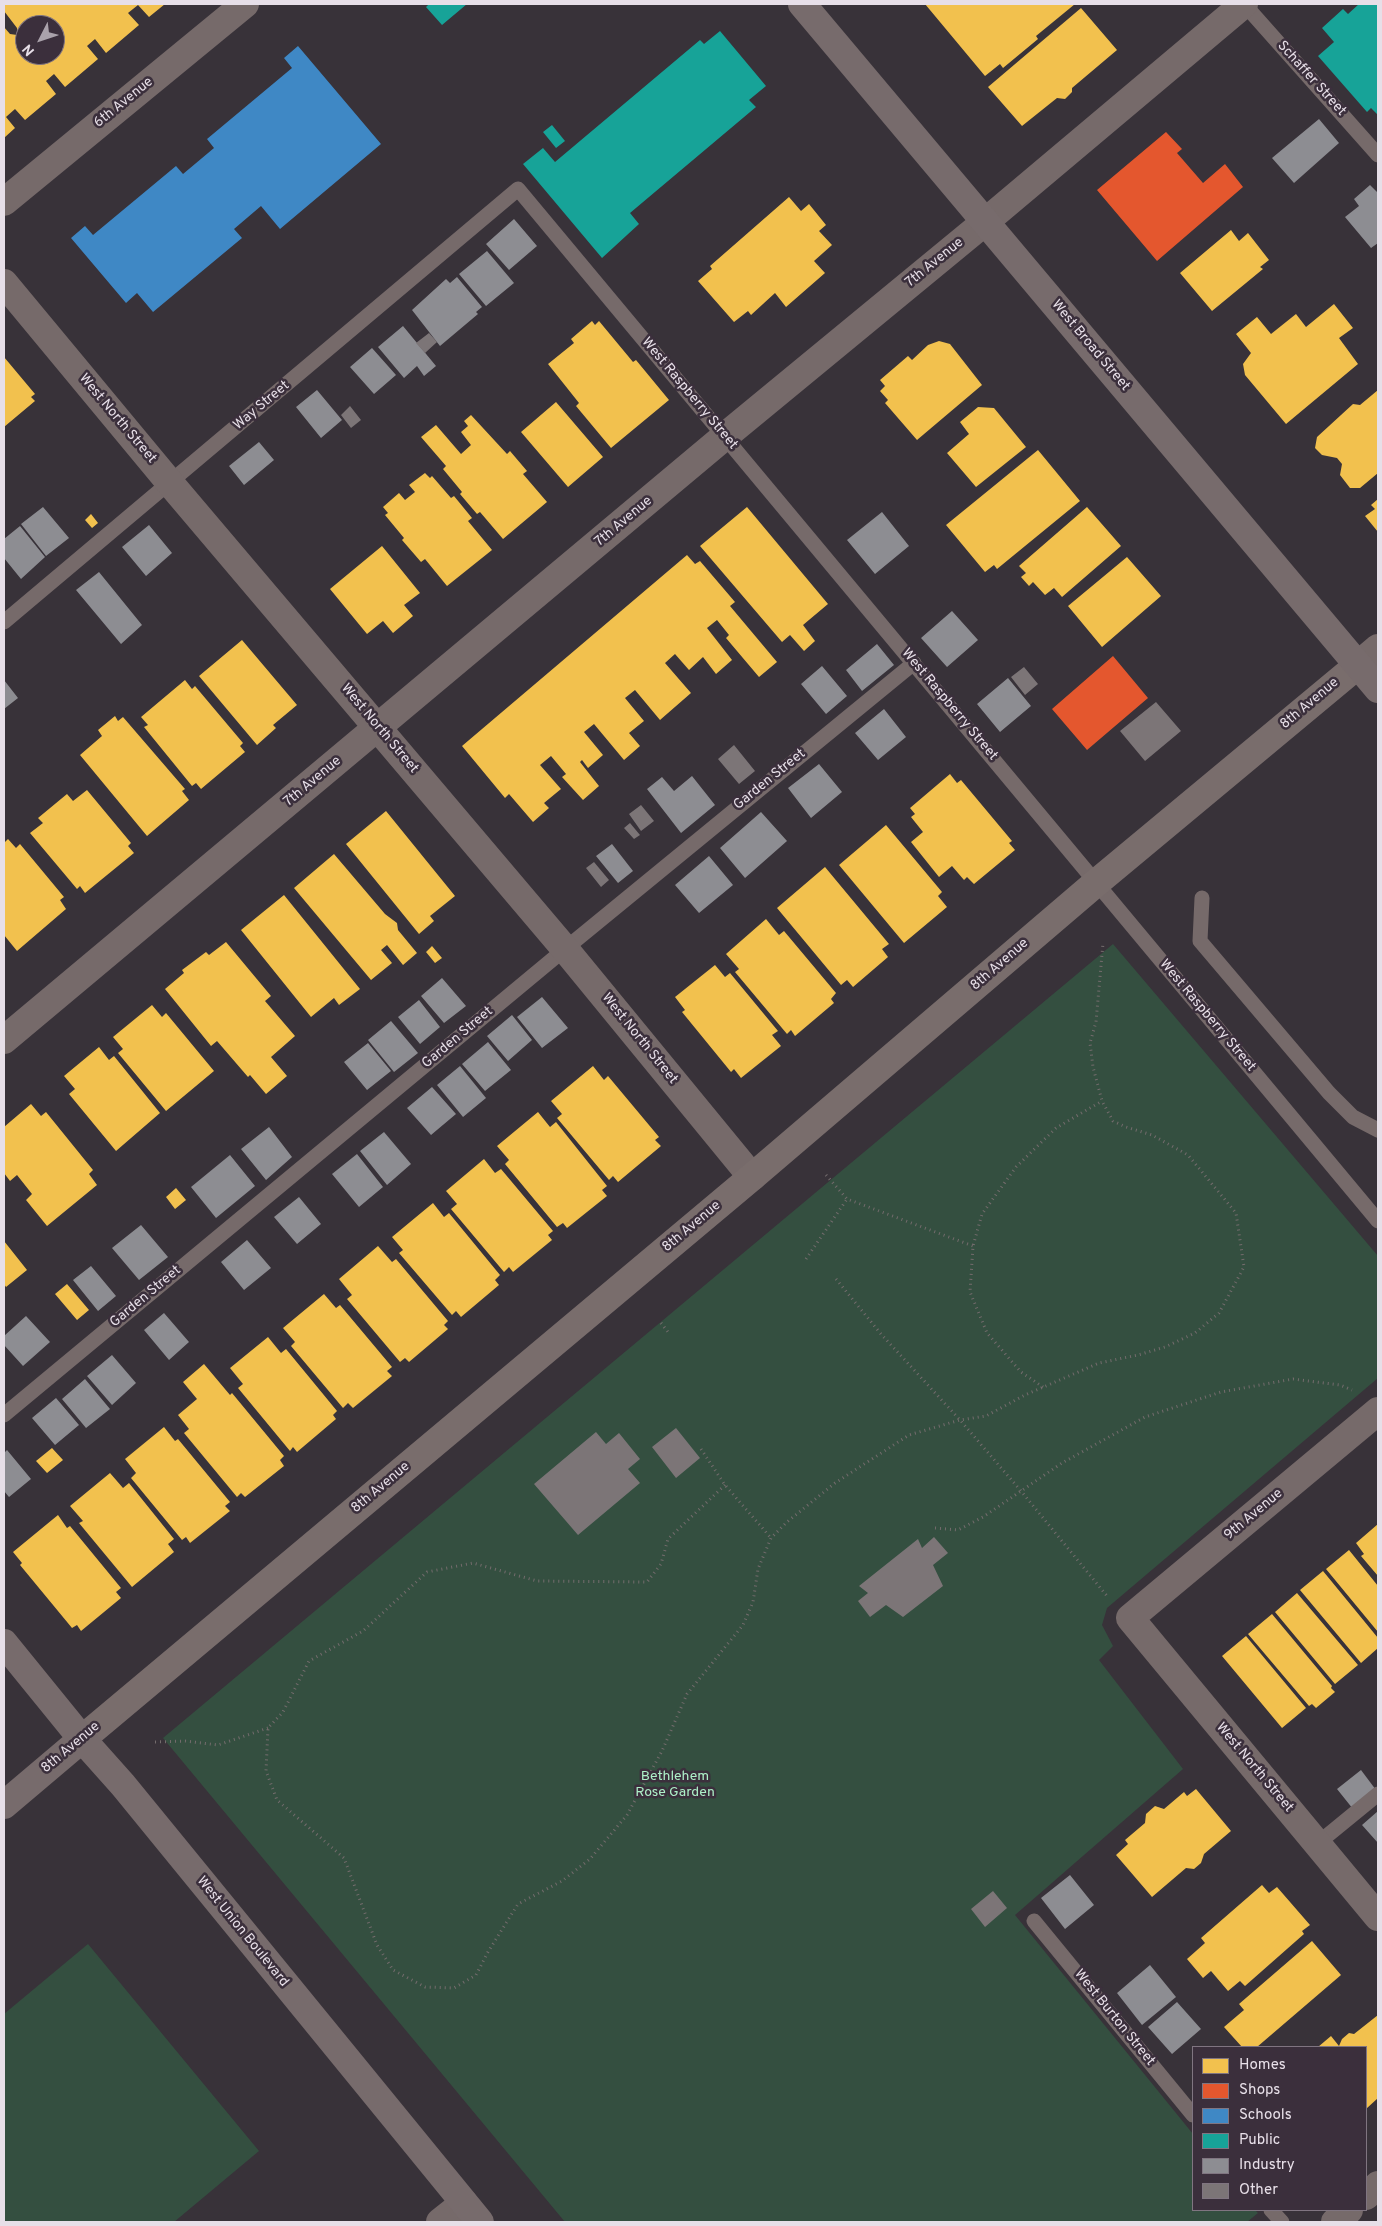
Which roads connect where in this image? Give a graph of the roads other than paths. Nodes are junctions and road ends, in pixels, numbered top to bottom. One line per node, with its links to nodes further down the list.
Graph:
1 (245, 4): 6 (street, 6th Avenue)
2 (802, 4): 7 (main road, West Broad Street)
3 (1244, 4): 4 (lane, Schaffer Street); 7 (street, 7th Avenue)
4 (1378, 154)
5 (518, 189): 9 (lane, West Raspberry Street); 10 (lane, Way Street)
6 (4, 202)
7 (986, 222): 9 (street, 7th Avenue); 14 (main road, West Broad Street)
8 (4, 282): 10 (street, West North Street)
9 (724, 437): 13 (lane, West Raspberry Street); 16 (street, 7th Avenue)
10 (170, 483): 11 (lane, Way Street); 16 (street, West North Street)
11 (4, 622)
12 (1378, 648): 14 (street, 8th Avenue)
13 (914, 663): 17 (lane, West Raspberry Street); 19 (lane, Garden Street)
14 (1358, 665): 15 (main road, West Broad Street); 17 (main road, 8th Avenue)
15 (1378, 689)
16 (378, 728): 19 (street, West North Street); 20 (street, 7th Avenue)
17 (1096, 883): 22 (main road, 8th Avenue); 23 (lane, West Raspberry Street)
18 (1202, 898): 21 (lane)
19 (565, 949): 22 (street, West North Street); 25 (lane, Garden Street)
20 (4, 1040)
21 (1378, 1130)
22 (752, 1177): 28 (main road, 8th Avenue)
23 (1378, 1221)
24 (1378, 1411): 26 (street, 9th Avenue)
25 (4, 1415)
26 (1130, 1618): 31 (street, West North Street)
27 (4, 1643): 28 (main road, West Union Boulevard)
28 (82, 1739): 30 (main road, 8th Avenue); 39 (main road, West Union Boulevard)
29 (1378, 1794): 31 (lane)
30 (4, 1805)
31 (1317, 1844): 32 (street, West North Street)
32 (1378, 1917)
33 (1034, 1921): 34 (lane, West Burton Street)
34 (1192, 2114)
35 (1378, 2185): 36 (street)
36 (1367, 2195)
37 (1272, 2211): 41 (lane)
38 (1348, 2211): 42 (street)
39 (472, 2213): 40 (street)
40 (440, 2222)
41 (1282, 2222)
42 (1335, 2222)

